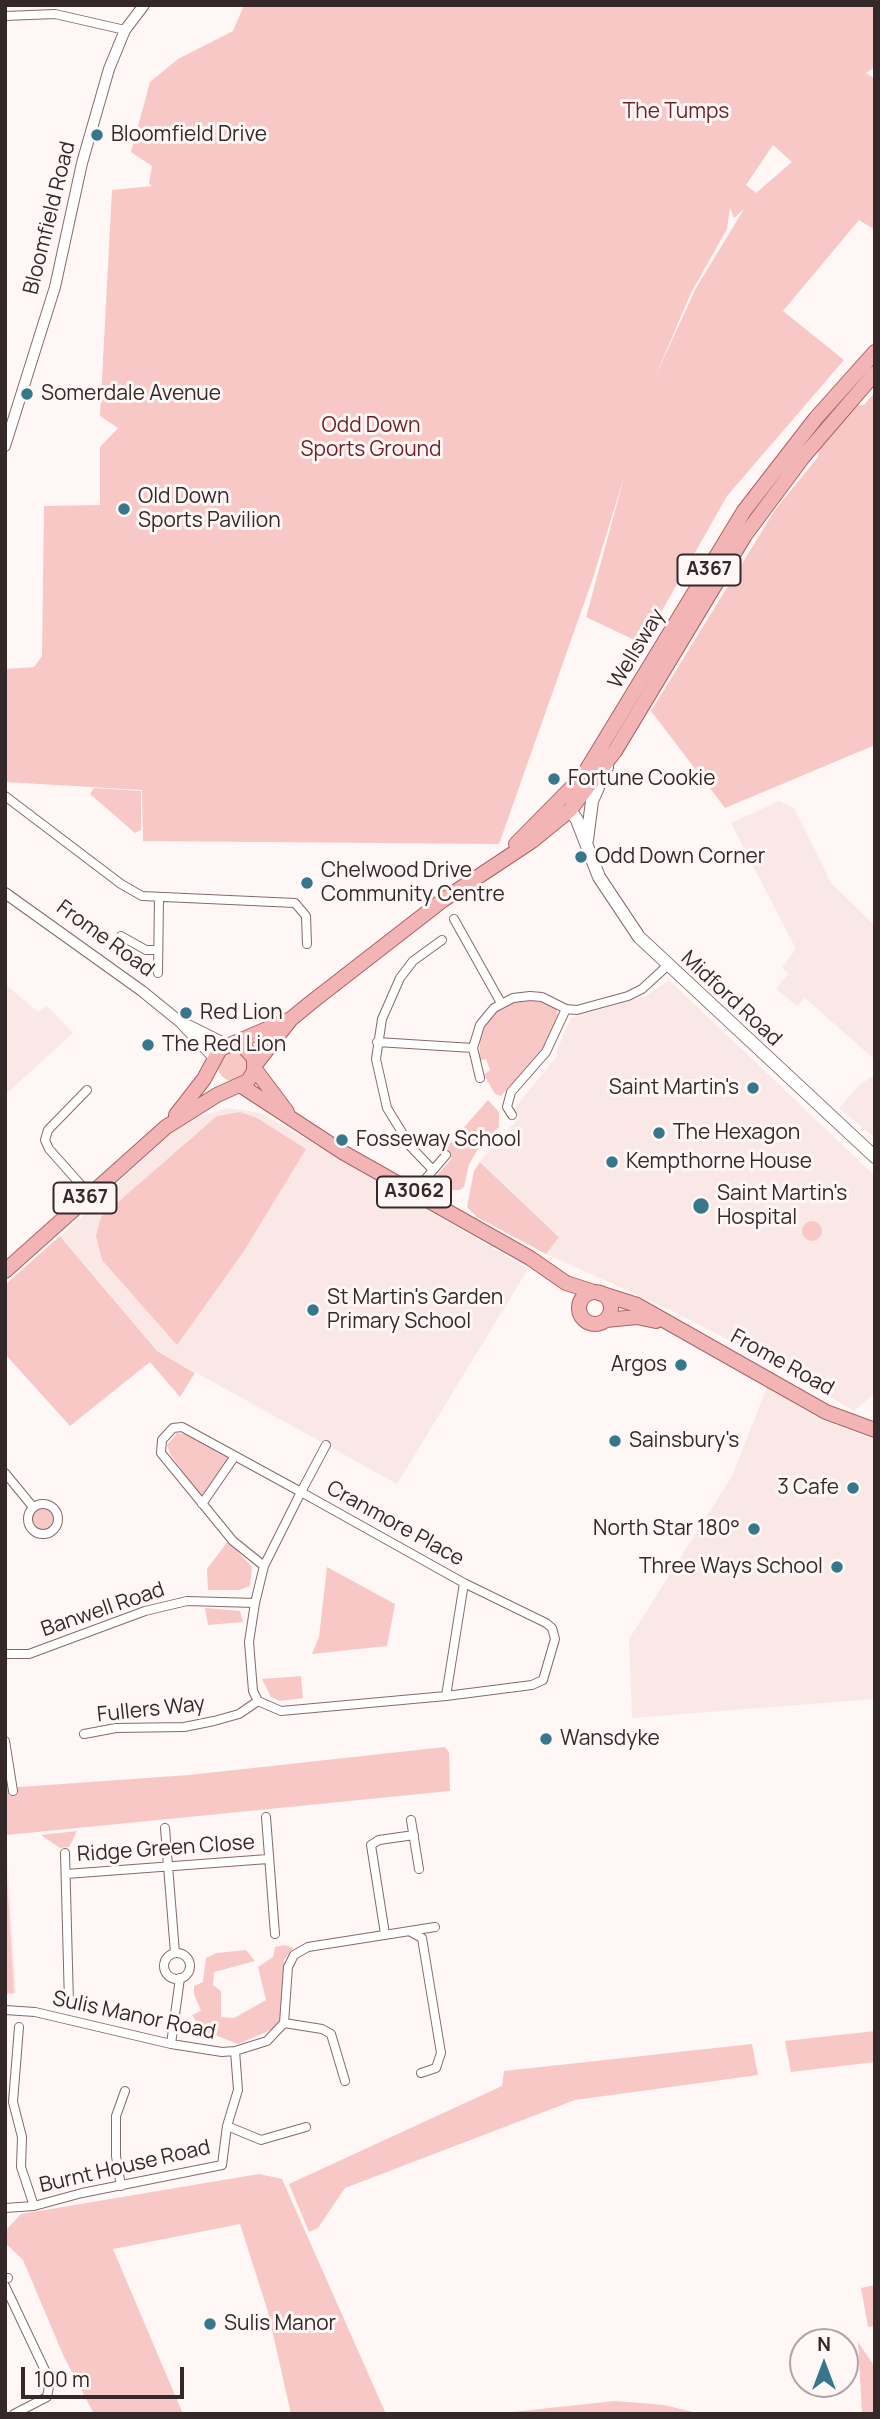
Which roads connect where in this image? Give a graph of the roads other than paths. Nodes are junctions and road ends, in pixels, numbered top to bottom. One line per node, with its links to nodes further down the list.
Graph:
1 (144, 5): 3 (street, Bloomfield Road)
2 (5, 16): 3 (street)
3 (125, 30): 6 (street, Bloomfield Road)
4 (875, 352): 7 (main road, Wellsway / A367)
5 (875, 373): 7 (main road, Wellsway / A367)
6 (6, 438)
7 (803, 445): 8 (main road, Wellsway / A367); 10 (main road, Wellsway / A367)
8 (615, 751): 10 (main road, Wellsway / A367); 11 (main road)
9 (5, 796): 13 (street)
10 (565, 805): 11 (main road, Midford Road); 23 (main road, Wellsway / A367)
11 (587, 848): 19 (main road, Midford Road)
12 (5, 893): 24 (street, Frome Road)
13 (159, 898): 17 (street); 18 (street)
14 (454, 919): 21 (street)
15 (121, 936): 18 (street)
16 (442, 940): 25 (street)
17 (307, 944)
18 (158, 950): 20 (street)
19 (667, 966): 22 (street); 37 (main road, Midford Road)
20 (158, 973)
21 (502, 1003): 22 (street); 27 (street)
22 (566, 1009): 33 (street)
23 (291, 1019): 26 (main road, Wellsway / A367); 29 (main road, Wellsway / A367)
24 (179, 1021): 26 (street, Frome Road); 28 (street, Frome Road)
25 (377, 1042): 27 (street); 38 (street)
26 (231, 1045): 28 (main road, Wellsway); 29 (main road)
27 (473, 1048): 30 (street)
28 (213, 1061): 31 (main road); 35 (main road, Wellsway / A367)
29 (255, 1067): 31 (main road, Wellsway); 34 (main road, Frome Road / A3062)
30 (480, 1078)
31 (237, 1086): 34 (main road, Frome Road / A3062); 35 (main road, Wellsway / A367)
32 (87, 1090): 40 (street)
33 (512, 1115)
34 (292, 1119): 41 (main road, Frome Road / A3062)
35 (166, 1127): 40 (main road, Wellsway / A367)
36 (446, 1155): 38 (street)
37 (875, 1157)
38 (433, 1170): 39 (street)
39 (422, 1183)
40 (89, 1194): 42 (main road, Wellsway / A367)
41 (538, 1262): 43 (main road, Frome Road / A3062); 44 (main road, Frome Road / A3062)
42 (5, 1271)
43 (597, 1292): 44 (main road); 45 (main road); 46 (main road, Frome Road / A3062)
44 (579, 1309): 45 (main road, Frome Road)
45 (606, 1320): 46 (main road, Frome Road / A3062)
46 (672, 1326): 47 (main road, Frome Road / A3062)
47 (875, 1430)
48 (326, 1444): 51 (street)
49 (236, 1456): 51 (street); 52 (street); 52 (street)
50 (5, 1473): 53 (street)
51 (300, 1493): 54 (street, Cranmore Place); 55 (street, Cranmore Place)
52 (202, 1504): 54 (street)
53 (33, 1507)
54 (264, 1566): 56 (street, Cranmore Place)
55 (464, 1583): 58 (street, Cranmore Place); 58 (street, Cranmore Place)
56 (255, 1603): 57 (street, Banwell Road); 59 (street, Cranmore Place)
57 (5, 1654)
58 (446, 1696): 59 (street, Cranmore Place)
59 (258, 1701): 60 (street, Fullers Way)
60 (84, 1734)
61 (5, 1741): 62 (street)
62 (13, 1791)
63 (265, 1817): 68 (street, Ridge Green Close)
64 (411, 1820): 66 (street)
65 (165, 1828): 69 (street)
66 (414, 1835): 70 (street); 75 (street)
67 (65, 1853): 71 (street, Ridge Green Close)
68 (268, 1859): 69 (street, Ridge Green Close); 74 (street, Ridge Green Close)
69 (168, 1869): 71 (street, Ridge Green Close); 76 (street)
70 (419, 1869)
71 (66, 1874): 78 (street, Ridge Green Close)
72 (435, 1927): 73 (street)
73 (408, 1931): 75 (street); 84 (street)
74 (275, 1934)
75 (385, 1934): 80 (street)
76 (175, 1953): 77 (street); 77 (street)
77 (180, 1978): 82 (street)
78 (69, 2003)
79 (5, 2010): 82 (street, Sulis Manor Road)
80 (284, 2023): 83 (street, Sulis Manor Road); 85 (street)
81 (19, 2027): 90 (street)
82 (171, 2044): 83 (street, Sulis Manor Road)
83 (235, 2051): 87 (street, Burnt House Road)
84 (421, 2073)
85 (345, 2081)
86 (125, 2091): 89 (street)
87 (227, 2126): 88 (street); 89 (street, Burnt House Road)
88 (306, 2127)
89 (121, 2186): 90 (street, Burnt House Road)
90 (34, 2206): 91 (street, Burnt House Road)
91 (5, 2208)
92 (6, 2281): 93 (street)
93 (13, 2414)

